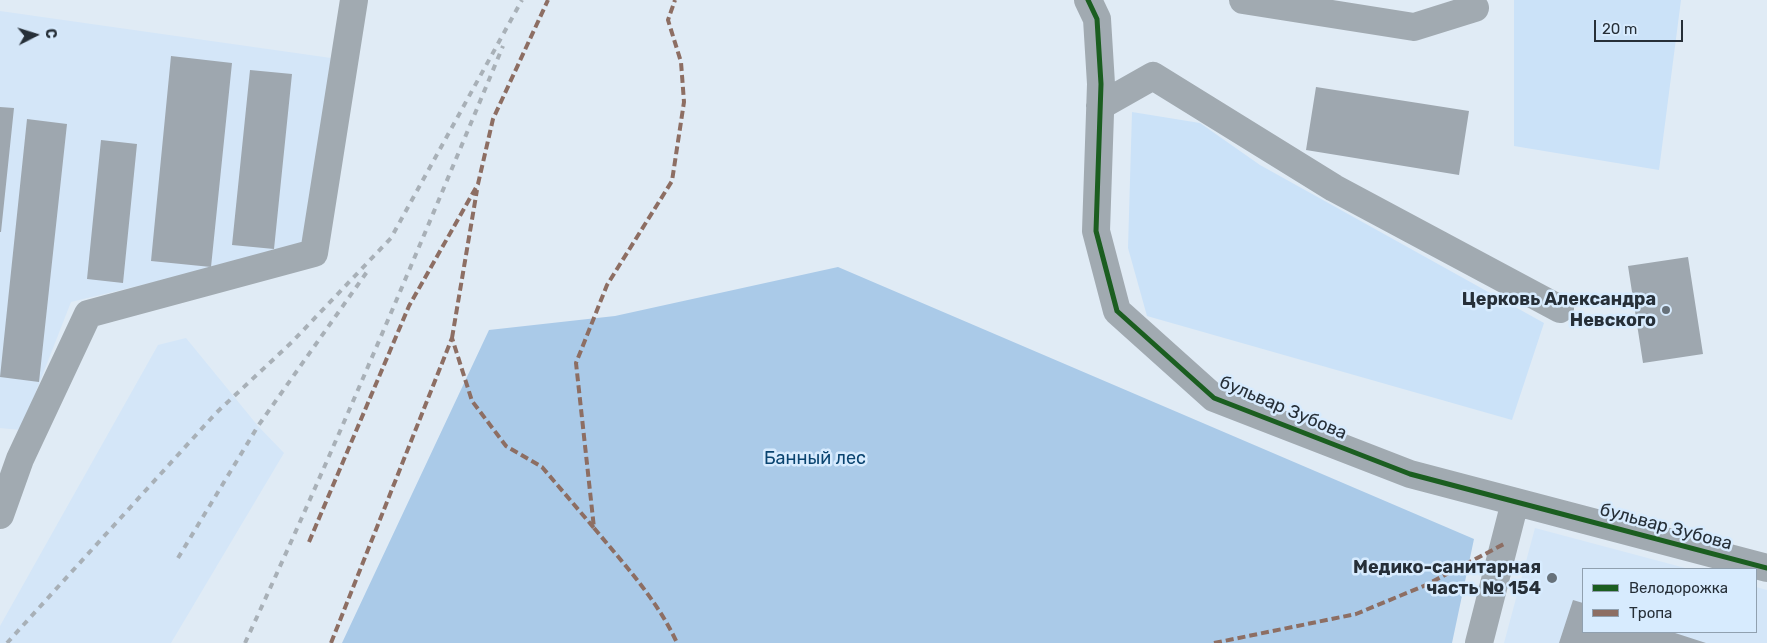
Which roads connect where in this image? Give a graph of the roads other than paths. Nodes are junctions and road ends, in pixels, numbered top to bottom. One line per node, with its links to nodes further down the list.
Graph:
1 (354, 0): 8 (street)
2 (1088, 0): 5 (street, бульвар Зубова)
3 (1243, 0): 4 (street)
4 (1474, 8)
5 (1100, 106): 6 (street); 7 (street, бульвар Зубова)
6 (1560, 309)
7 (1515, 502): 9 (street, бульвар Зубова); 10 (street)
8 (0, 515)
9 (1767, 568)
10 (1479, 643)

